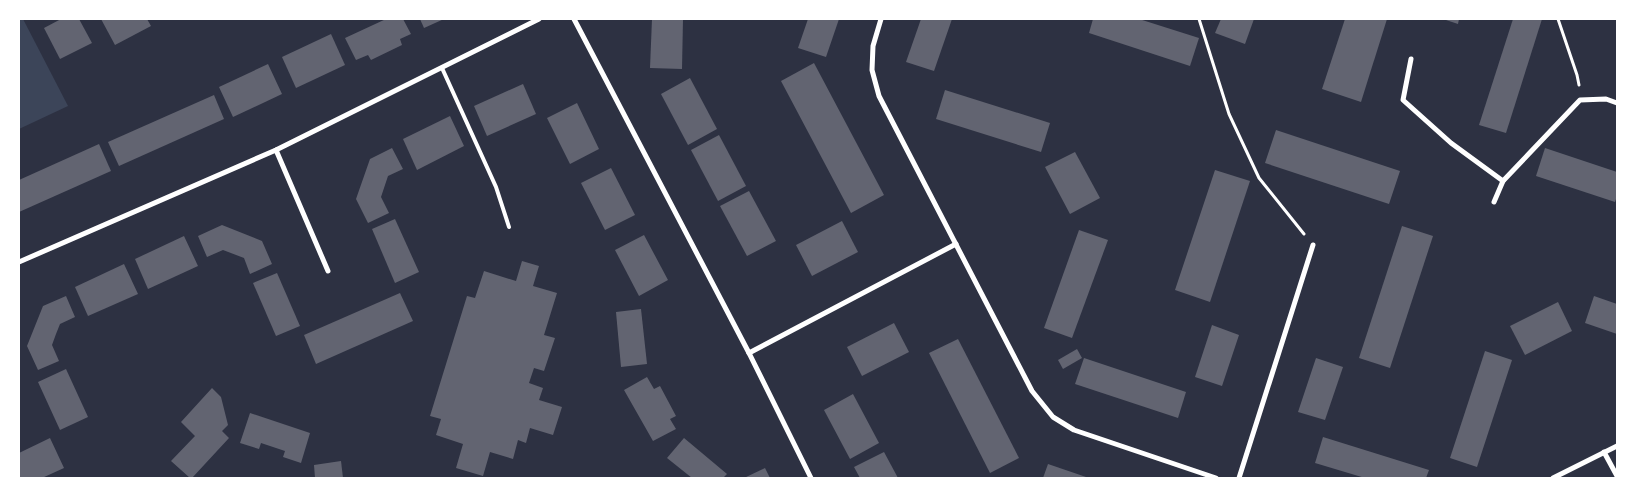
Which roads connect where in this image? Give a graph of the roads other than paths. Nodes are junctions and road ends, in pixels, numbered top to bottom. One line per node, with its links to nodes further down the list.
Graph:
1 (539, 19): 5 (street)
2 (574, 19): 15 (street)
3 (881, 19): 11 (street)
4 (1412, 59): 8 (street)
5 (442, 68): 7 (street); 10 (lane)
6 (1617, 103): 8 (street)
7 (276, 150): 13 (street); 14 (street)
8 (1503, 180): 9 (street)
9 (1494, 202)
10 (509, 227)
11 (956, 244): 15 (street); 20 (street)
12 (1313, 245): 21 (street)
13 (19, 262)
14 (328, 271)
15 (748, 353): 19 (street)
16 (1617, 446): 17 (street)
17 (1604, 452): 18 (street); 22 (street)
18 (1617, 476)
19 (811, 478)
20 (1216, 478)
21 (1239, 478)
22 (1554, 478)

